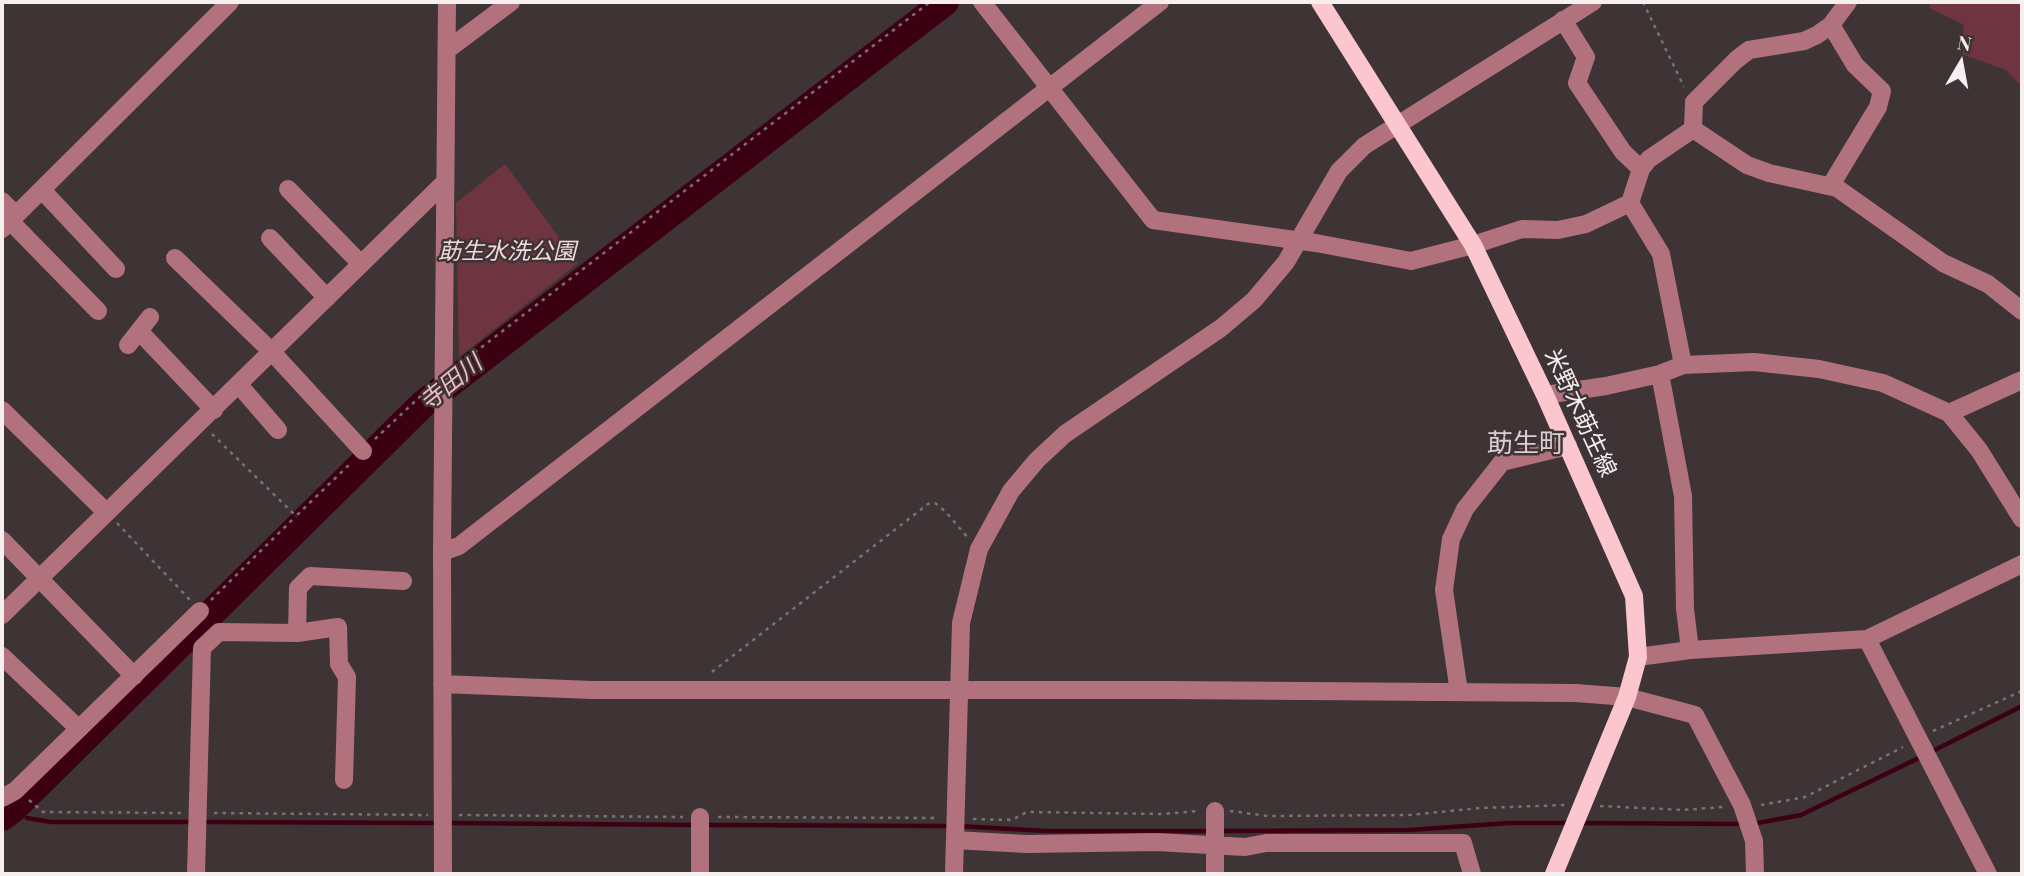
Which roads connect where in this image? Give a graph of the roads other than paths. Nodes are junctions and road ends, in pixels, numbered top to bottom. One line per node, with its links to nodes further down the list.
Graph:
1 (230, 2): 18 (street)
2 (447, 2): 11 (street)
3 (511, 2): 11 (street)
4 (982, 2): 12 (street)
5 (1160, 2): 12 (street)
6 (1320, 2): 13 (main road, 米野木莇生線)
7 (1593, 2): 9 (street)
8 (1848, 2): 10 (street)
9 (1563, 20): 13 (street); 15 (street)
10 (1831, 25): 14 (street); 17 (street)
11 (447, 50): 16 (street)
12 (1050, 86): 24 (street); 48 (street)
13 (1398, 122): 24 (street); 25 (main road, 米野木莇生線)
14 (1693, 129): 15 (street); 17 (street)
15 (1641, 169): 21 (street)
16 (444, 183): 27 (street); 48 (street)
17 (1831, 185): 31 (street)
18 (42, 190): 22 (street); 28 (street)
19 (288, 190): 27 (street)
20 (2, 201): 22 (street)
21 (1630, 203): 25 (street); 34 (street)
22 (9, 222): 30 (street)
23 (270, 238): 29 (street)
24 (1299, 241): 25 (street); 61 (street)
25 (1473, 246): 38 (main road, 米野木莇生線)
26 (175, 258): 33 (street)
27 (361, 264): 29 (street)
28 (116, 269)
29 (327, 299): 33 (street)
30 (98, 311)
31 (2022, 311)
32 (139, 331): 40 (street)
33 (272, 352): 37 (street); 44 (street)
34 (1683, 365): 35 (street); 41 (street)
35 (1660, 374): 38 (street); 56 (street)
36 (2022, 380): 41 (street)
37 (239, 385): 40 (street); 42 (street)
38 (1545, 395): 43 (main road, 米野木莇生線)
39 (2, 410): 45 (street)
40 (214, 410): 45 (street)
41 (1949, 413): 46 (street)
42 (278, 430)
43 (1568, 446): 58 (main road, 米野木莇生線); 62 (street)
44 (363, 451)
45 (106, 512): 50 (street)
46 (2022, 519)
47 (2, 540): 50 (street)
48 (442, 552): 60 (street)
49 (2022, 564): 55 (street)
50 (40, 580): 53 (street); 59 (street)
51 (403, 581): 54 (street)
52 (200, 611): 59 (street)
53 (2, 615)
54 (297, 633): 65 (street); 71 (street)
55 (1867, 639): 56 (street); 79 (street)
56 (1689, 650): 58 (street)
57 (2, 656): 64 (street)
58 (1638, 657): 63 (main road, 米野木莇生線)
59 (134, 676): 64 (street)
60 (442, 684): 61 (street); 72 (street)
61 (957, 690): 62 (street); 69 (street)
62 (1459, 692): 63 (street)
63 (1627, 696): 77 (main road, 米野木莇生線); 78 (street)
64 (79, 729): 66 (street)
65 (344, 780)
66 (2, 797)
67 (1215, 813): 70 (street)
68 (700, 817): 73 (street)
69 (955, 840): 70 (street); 74 (street)
70 (1215, 844): 75 (street); 76 (street)
71 (196, 874)
72 (443, 874)
73 (700, 874)
74 (954, 874)
75 (1215, 874)
76 (1472, 874)
77 (1554, 874)
78 (1755, 874)
79 (1988, 874)

